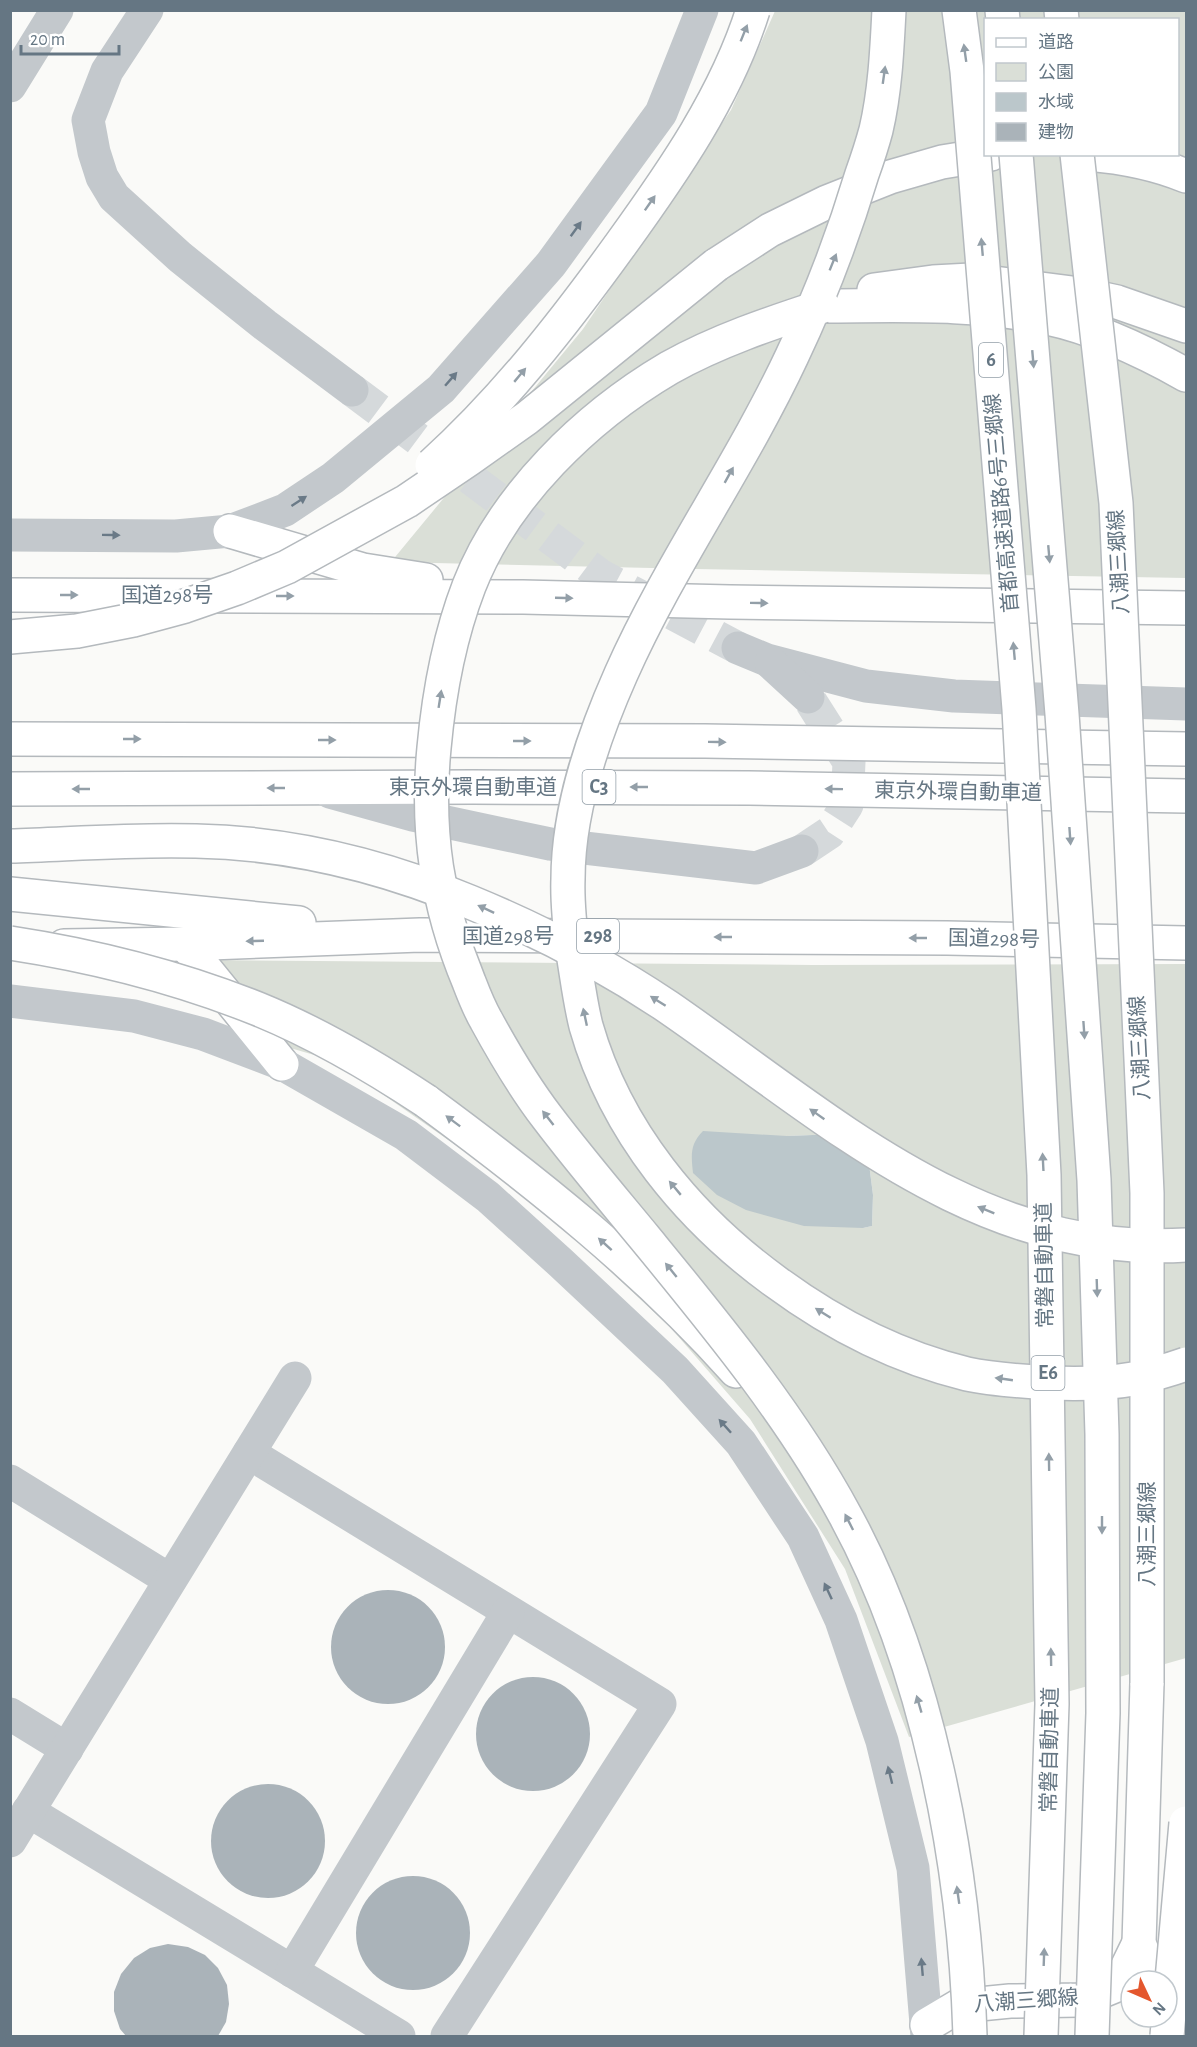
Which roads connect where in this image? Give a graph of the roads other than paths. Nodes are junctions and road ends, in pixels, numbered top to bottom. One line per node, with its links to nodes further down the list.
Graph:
1 (57, 10): 7 (street)
2 (147, 10): 16 (street)
3 (702, 10): 17 (street, one-way to 3)
4 (753, 10): 19 (main road, one-way to 4, bridge)
5 (889, 10): 42 (main road, one-way to 5, bridge)
6 (959, 10): 26 (main road, 首都高速道路6号三郷線 / 6, one-way to 6, bridge)
7 (10, 86)
8 (984, 155): 19 (main road, bridge)
9 (1016, 156): 62 (main road, 首都高速道路6号三郷線 / 6, one-way to 62, bridge)
10 (1077, 156): 54 (main road, 八潮三郷線, bridge)
11 (1107, 156): 12 (main road)
12 (1186, 176)
13 (823, 306): 14 (main road, bridge); 15 (main road, bridge); 45 (main road, one-way to 13, bridge)
14 (1186, 326)
15 (1186, 375)
16 (352, 390)
17 (230, 531): 18 (street, one-way to 17); 21 (main road)
18 (10, 534)
19 (336, 540): 23 (main road, bridge)
20 (10, 595): 21 (main road, 国道298号, one-way to 21)
21 (523, 597): 22 (main road, 国道298号, one-way to 22)
22 (1186, 608)
23 (10, 637)
24 (808, 697): 25 (street)
25 (1186, 704)
26 (1019, 709): 61 (main road, 常磐自動車道 / E6, one-way to 26, bridge)
27 (10, 739): 28 (main road, C3, one-way to 28)
28 (1186, 749)
29 (317, 788): 30 (main road, 東京外環自動車道 / C3, one-way to 30); 31 (main road, 東京外環自動車道 / C3, one-way to 29); 33 (street)
30 (10, 789)
31 (1186, 796)
32 (10, 846): 41 (main road, one-way to 32, bridge)
33 (802, 851)
34 (10, 894): 35 (main road)
35 (420, 935): 36 (main road, 国道298号 / 298, one-way to 35); 37 (main road, 国道298号 / 298, one-way to 37)
36 (1186, 943)
37 (184, 944): 38 (main road, 国道298号 / 298); 40 (main road)
38 (10, 945): 45 (main road, one-way to 38, bridge)
39 (10, 1001): 40 (street)
40 (282, 1064): 57 (street, one-way to 40)
41 (1186, 1245)
42 (1186, 1364)
43 (295, 1378): 44 (street)
44 (249, 1453): 47 (street); 48 (street)
45 (819, 1468): 60 (main road, one-way to 45, bridge)
46 (10, 1481): 47 (street)
47 (170, 1580): 50 (street)
48 (508, 1612): 56 (street); 59 (street)
49 (10, 1714): 50 (street)
50 (67, 1749): 51 (street)
51 (28, 1811): 53 (street); 56 (street)
52 (1186, 1823): 63 (main road, bridge)
53 (10, 1841)
54 (1139, 1943): 55 (main road, 八潮三郷線); 57 (main road, 八潮三郷線)
55 (1149, 1969)
56 (292, 1971): 58 (street)
57 (927, 2031)
58 (399, 2037)
59 (447, 2037)
60 (970, 2037)
61 (1041, 2037)
62 (1092, 2037)
63 (1167, 2037)

